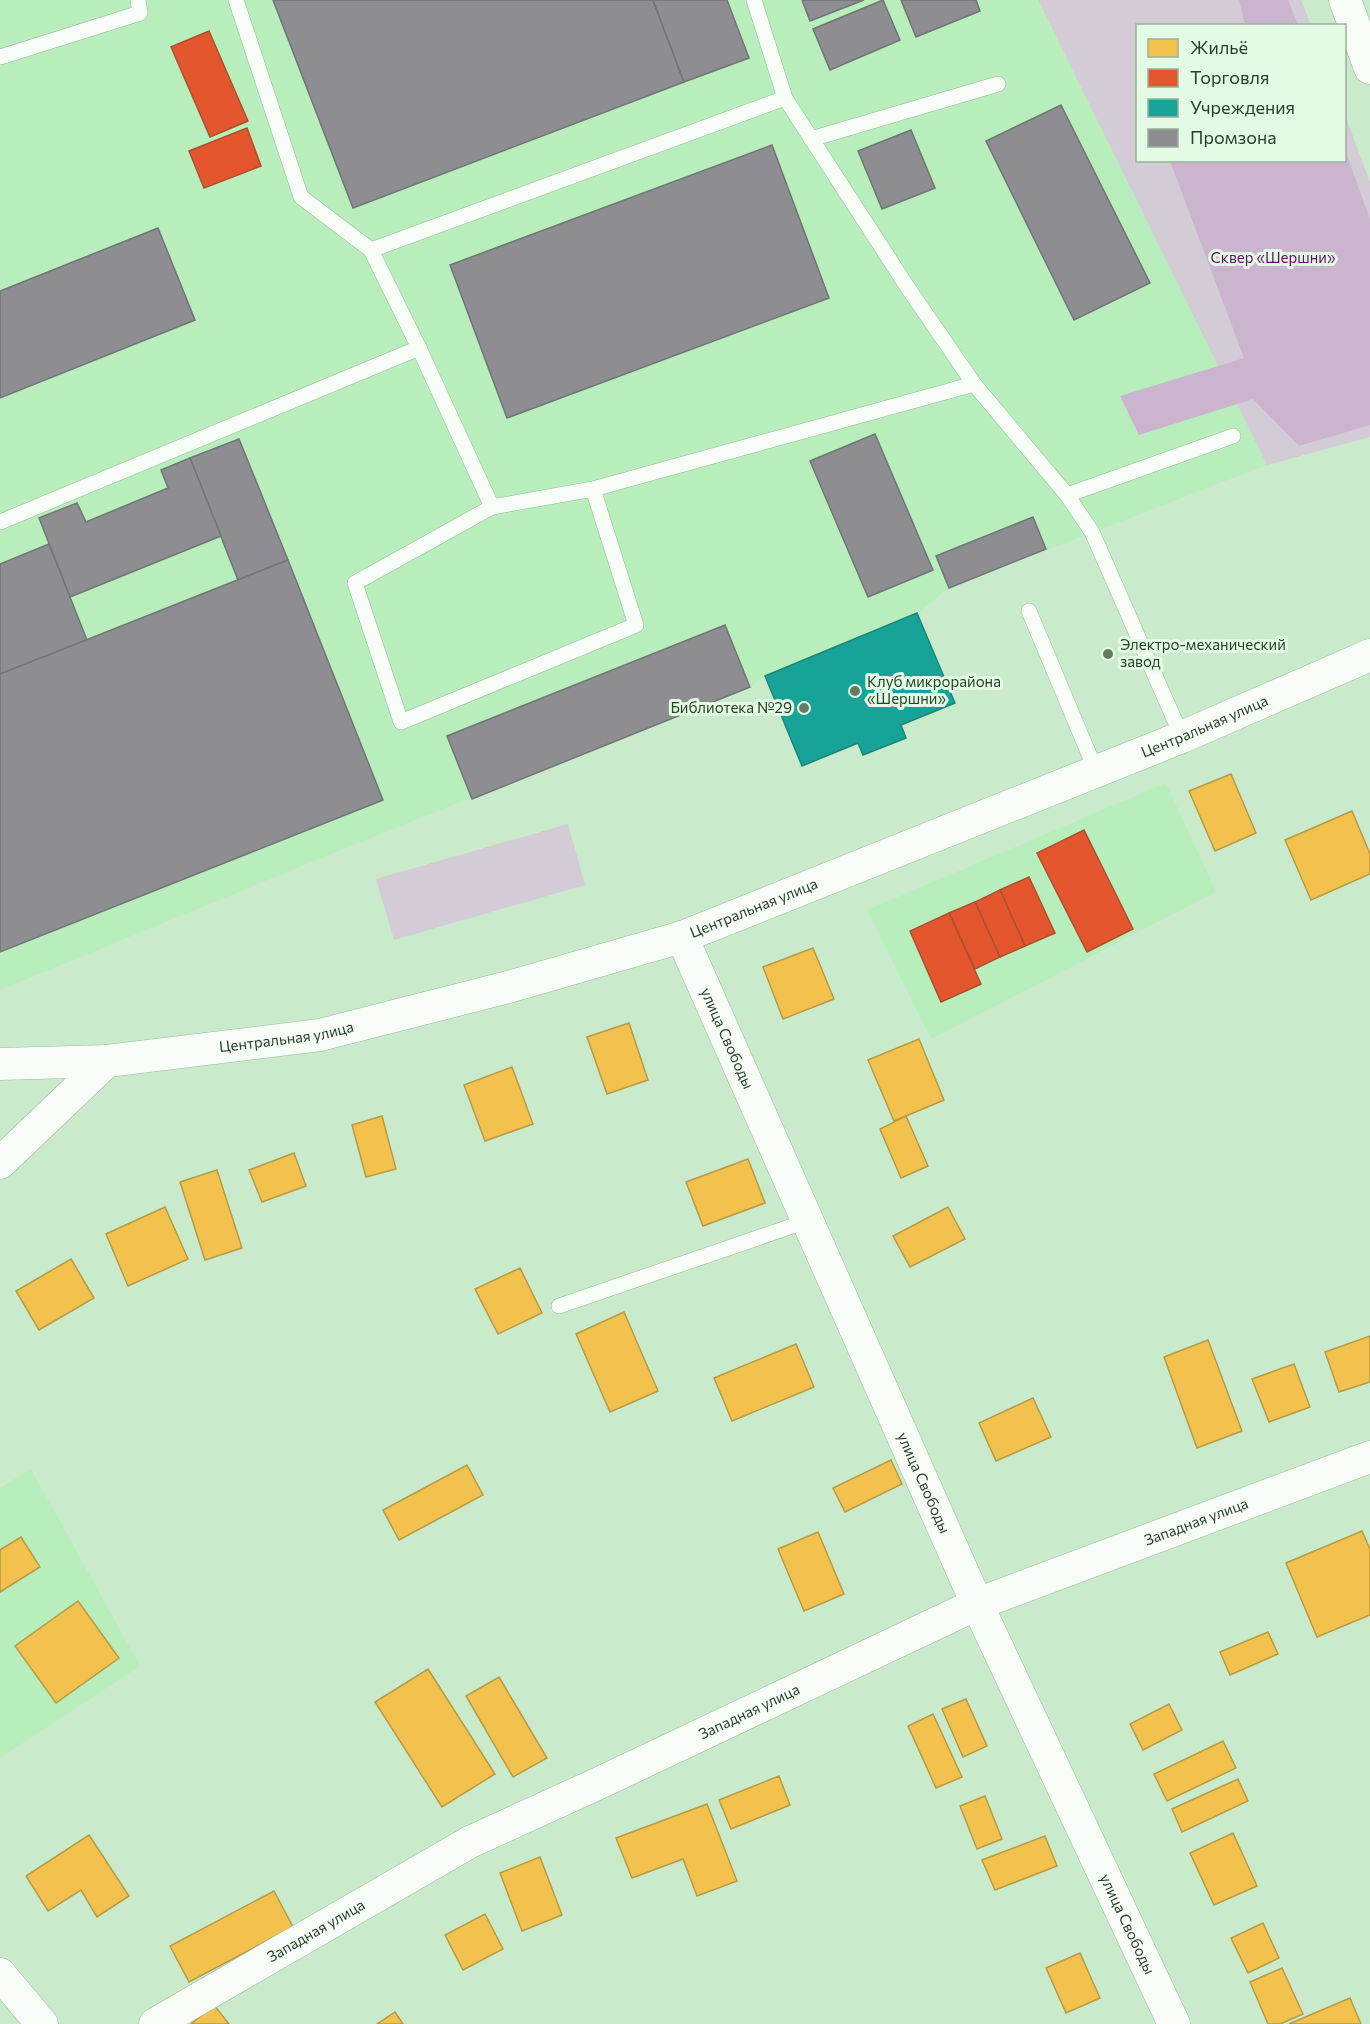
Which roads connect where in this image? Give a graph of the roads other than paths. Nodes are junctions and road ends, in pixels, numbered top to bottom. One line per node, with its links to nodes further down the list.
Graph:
1 (138, 0): 5 (lane)
2 (236, 0): 10 (lane)
3 (754, 0): 8 (lane)
4 (1345, 0): 6 (street)
5 (0, 57)
6 (1370, 68)
7 (998, 84): 9 (lane)
8 (785, 98): 9 (lane); 10 (lane)
9 (812, 139): 12 (lane)
10 (370, 249): 11 (lane)
11 (419, 348): 16 (lane); 17 (lane)
12 (974, 384): 14 (lane); 15 (lane)
13 (1233, 436): 15 (lane)
14 (593, 489): 16 (lane); 16 (lane)
15 (1067, 495): 20 (lane)
16 (492, 507)
17 (0, 522)
18 (1029, 611): 21 (lane)
19 (1370, 655): 20 (street, Центральная улица)
20 (1182, 737): 21 (street, Центральная улица)
21 (1096, 771): 22 (street, Центральная улица)
22 (682, 937): 23 (street, Центральная улица); 26 (street, улица Свободы)
23 (107, 1060): 24 (street, Центральная улица); 25 (street)
24 (0, 1064)
25 (0, 1163)
26 (807, 1221): 27 (lane); 29 (street, улица Свободы)
27 (559, 1306)
28 (1370, 1458): 29 (street, Западная улица)
29 (977, 1604): 32 (street, Западная улица); 33 (street, улица Свободы)
30 (0, 1974): 31 (street)
31 (42, 2024)
32 (155, 2024)
33 (1174, 2024)

